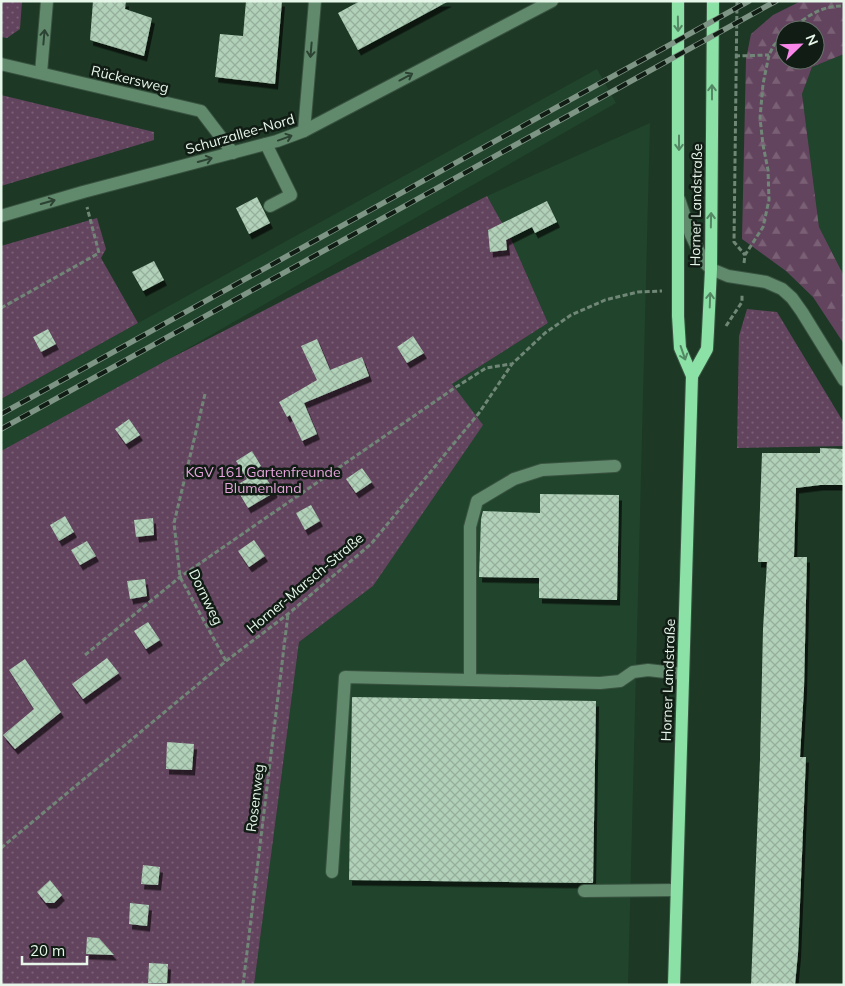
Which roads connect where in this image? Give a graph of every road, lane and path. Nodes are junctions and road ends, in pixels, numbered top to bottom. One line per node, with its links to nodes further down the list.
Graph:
1 (47, 1): 13 (street, one-way to 1)
2 (315, 1): 14 (street, one-way to 14)
3 (552, 1): 14 (street, Schurzallee-Nord, one-way to 3)
4 (678, 1): 18 (main road, Horner Landstraße, one-way to 18)
5 (712, 1): 21 (main road, Horner Landstraße, one-way to 5)
6 (737, 1): 10 (path)
7 (844, 6): 8 (path)
8 (804, 20)
9 (775, 44): 10 (path)
10 (769, 55): 11 (path)
11 (745, 56)
12 (1, 64): 13 (street, Rückersweg)
13 (41, 73): 16 (street, Rückersweg)
14 (304, 131): 15 (street, Schurzallee-Nord, one-way to 14)
15 (266, 144): 16 (street, Schurzallee-Nord); 19 (street)
16 (233, 153): 17 (street, Schurzallee-Nord, one-way to 16)
17 (83, 192): 20 (street, Schurzallee-Nord, one-way to 17); 23 (path)
18 (679, 198): 21 (street); 22 (main road, Horner Landstraße)
19 (270, 206)
20 (1, 216)
21 (711, 269): 25 (main road, Horner Landstraße, one-way to 21); 26 (street)
22 (678, 290): 24 (path, Horner-Marsch-Straße); 25 (main road, Horner Landstraße, one-way to 25)
23 (1, 308)
24 (512, 364): 29 (path); 30 (path, Horner-Marsch-Straße)
25 (692, 376): 33 (main road, Horner Landstraße)
26 (844, 380)
27 (205, 394): 29 (path, Dornweg)
28 (615, 466): 34 (street)
29 (180, 577): 31 (path); 32 (path, Dornweg)
30 (288, 614): 32 (path, Horner-Marsch-Straße); 39 (path, Rosenweg)
31 (85, 655)
32 (226, 661): 35 (path, Horner-Marsch-Straße)
33 (683, 674): 34 (street); 37 (main road, Horner Landstraße)
34 (470, 680): 36 (street)
35 (1, 848)
36 (332, 872)
37 (676, 890): 38 (street); 40 (main road, Horner Landstraße)
38 (584, 891)
39 (244, 985)
40 (674, 985)

